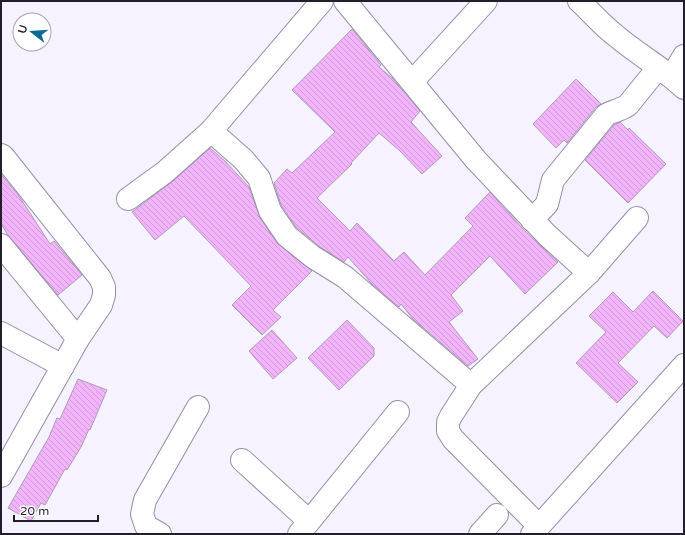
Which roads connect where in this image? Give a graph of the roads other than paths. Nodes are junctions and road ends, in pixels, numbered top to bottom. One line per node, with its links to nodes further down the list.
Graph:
1 (322, 1): 8 (street)
2 (345, 1): 7 (street)
3 (486, 1): 7 (street)
4 (579, 1): 6 (street)
5 (684, 56): 6 (street)
6 (671, 77): 12 (street)
7 (412, 82): 12 (street)
8 (211, 131): 10 (street); 19 (street)
9 (1, 155): 16 (street)
10 (128, 199)
11 (637, 218): 14 (street)
12 (532, 220): 14 (street)
13 (1, 245): 16 (street)
14 (589, 273): 19 (street)
15 (1, 333): 18 (street)
16 (78, 339): 18 (street)
17 (684, 365): 26 (street)
18 (63, 366): 23 (street)
19 (471, 385): 26 (street)
20 (198, 407): 27 (street)
21 (398, 412): 25 (street)
22 (242, 460): 25 (street)
23 (1, 476)
24 (497, 515): 28 (street)
25 (304, 527)
26 (536, 530)
27 (160, 534)
28 (480, 534)

